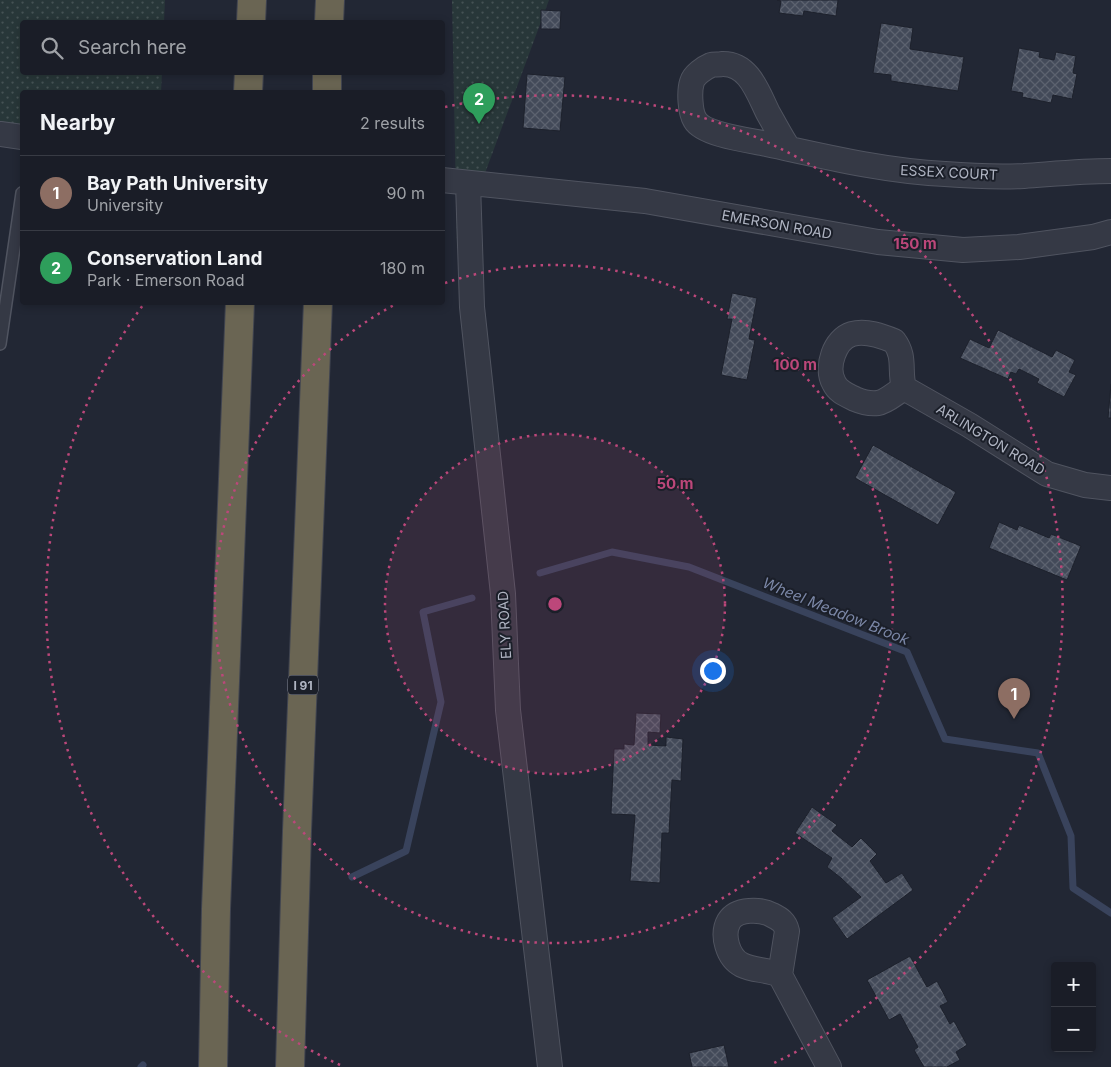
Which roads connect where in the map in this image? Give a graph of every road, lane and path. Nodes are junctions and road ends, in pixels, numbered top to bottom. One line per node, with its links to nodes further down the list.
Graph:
1 (252, 0): 3 (highway)
2 (330, 0): 4 (highway)
3 (251, 20)
4 (329, 20)
5 (249, 75): 7 (highway)
6 (327, 75): 8 (highway)
7 (248, 90)
8 (327, 90)
9 (0, 134): 10 (street)
10 (20, 137)
11 (789, 149): 12 (street, ESSEX COURT)
12 (1111, 171)
13 (445, 180): 14 (street, EMERSON ROAD)
14 (468, 183): 16 (street, EMERSON ROAD); 26 (street, ELY ROAD)
15 (20, 206): 19 (lane)
16 (1111, 232)
17 (240, 305): 24 (highway)
18 (318, 305): 25 (highway, I 91)
19 (2, 324): 20 (lane)
20 (0, 344)
21 (904, 388): 22 (street, ARLINGTON ROAD)
22 (1111, 488)
23 (780, 975): 27 (street)
24 (212, 1067)
25 (290, 1067)
26 (550, 1067)
27 (829, 1067)

